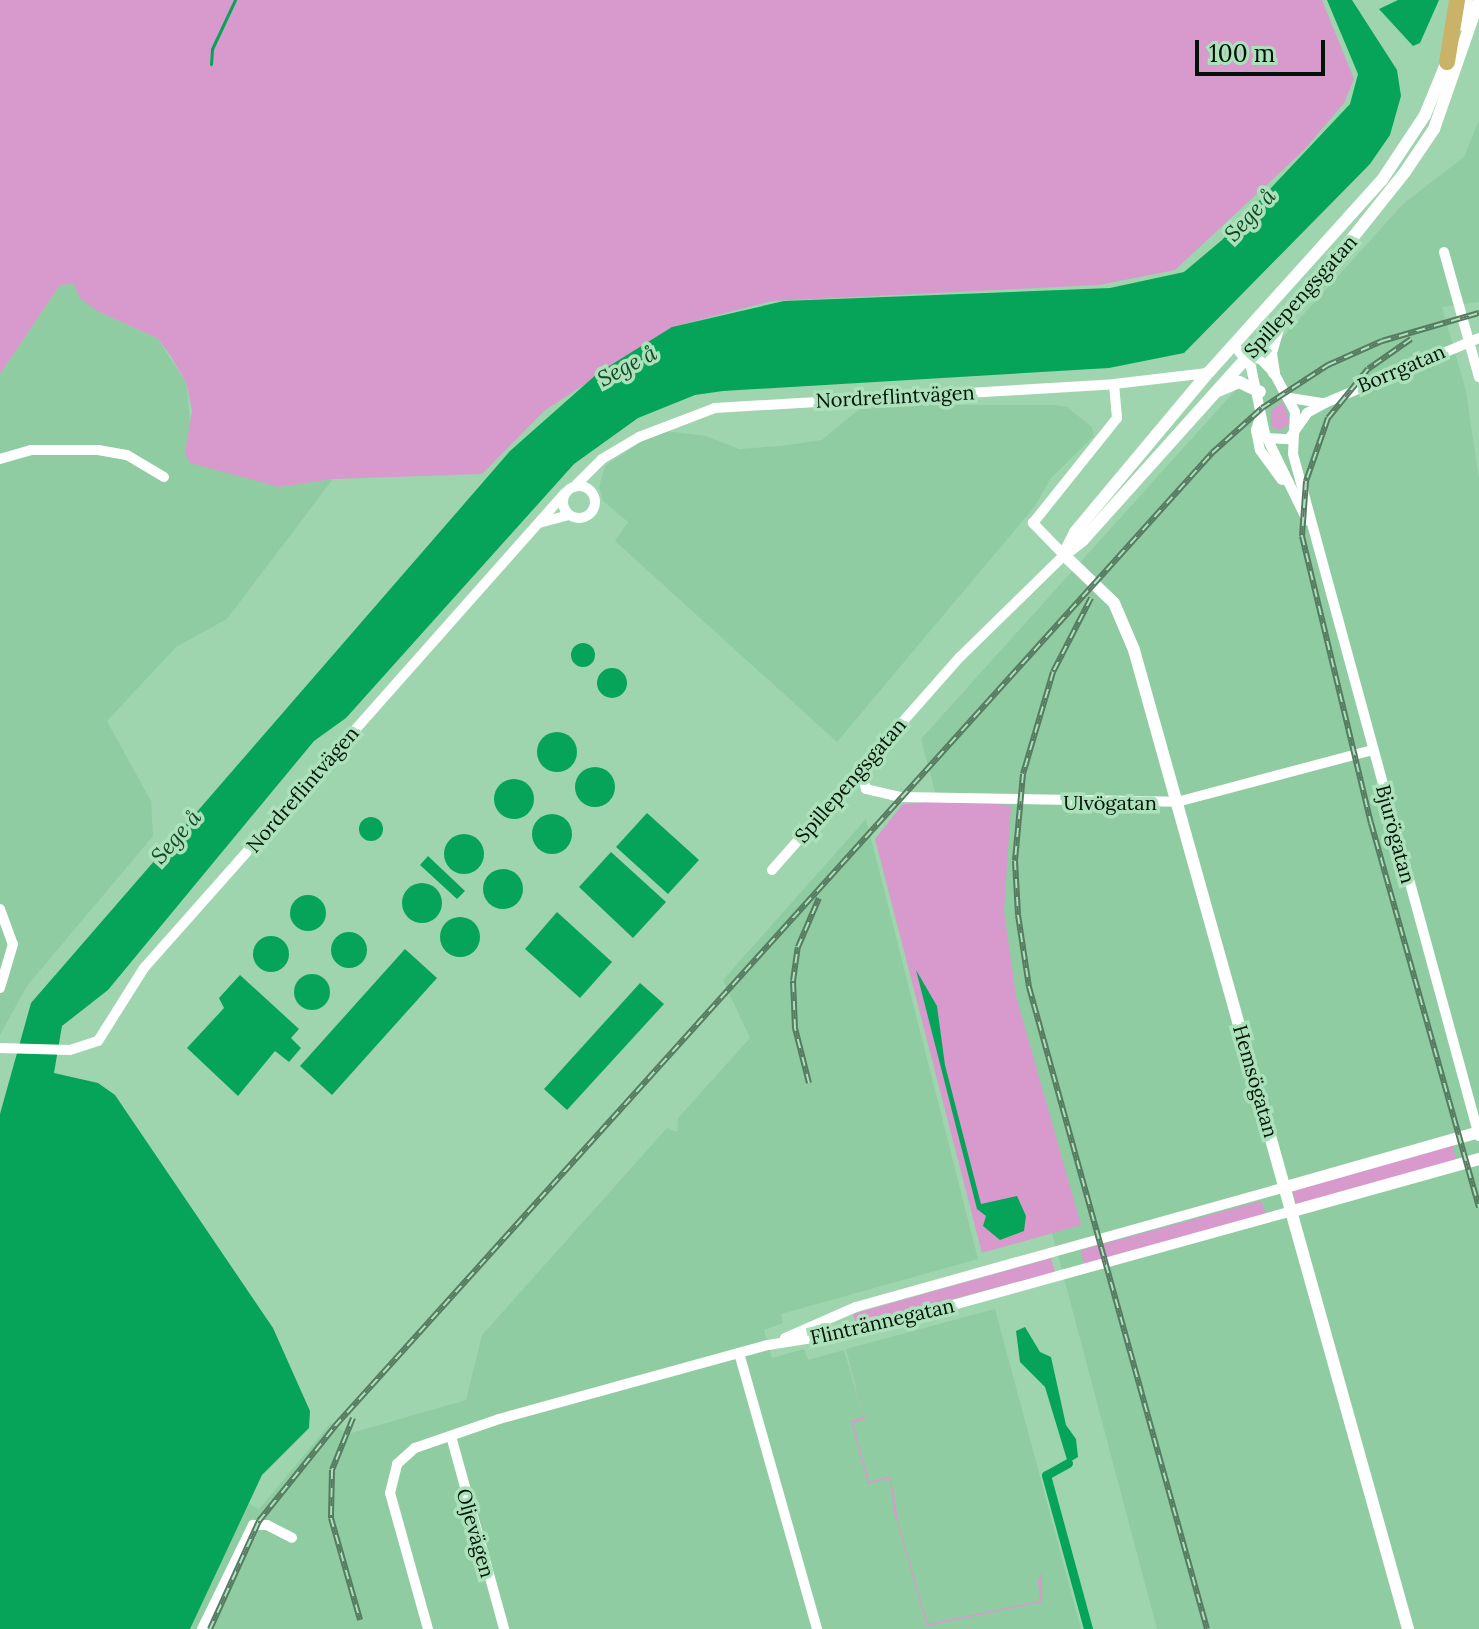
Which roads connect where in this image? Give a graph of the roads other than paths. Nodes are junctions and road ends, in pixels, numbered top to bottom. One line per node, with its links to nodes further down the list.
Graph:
1 (1457, 0): 4 (highway)
2 (1466, 0): 4 (street, Spillepengsgatan)
3 (1479, 0): 6 (street, Spillepengsgatan)
4 (1447, 62): 8 (street, Spillepengsgatan)
5 (1444, 252): 7 (street)
6 (1284, 314): 9 (street, Spillepengsgatan); 11 (street)
7 (1474, 339): 12 (street); 17 (street, Borrgatan)
8 (1234, 345): 9 (street, Bjurögatan); 10 (street, Spillepengsgatan)
9 (1246, 356): 11 (street, Bjurögatan); 14 (street, Spillepengsgatan); 15 (street, Bjurögatan)
10 (1209, 372): 13 (street, Nordreflintvägen); 30 (street, Spillepengsgatan)
11 (1274, 373): 16 (street, Bjurögatan)
12 (1479, 377)
13 (1114, 384): 22 (street, Nordreflintvägen); 30 (street)
14 (1215, 392): 15 (street); 30 (street, Spillepengsgatan)
15 (1260, 392): 18 (street, Bjurögatan)
16 (1290, 398): 17 (street); 19 (street, Bjurögatan)
17 (1325, 403): 19 (street, Borrgatan)
18 (1262, 411): 20 (street, Bjurögatan); 24 (street, Bjurögatan)
19 (1295, 431): 20 (street, Borrgatan); 29 (street, Bjurögatan)
20 (1267, 438): 24 (street, Bjurögatan)
21 (0, 459): 23 (street)
22 (595, 467): 25 (street, Nordreflintvägen); 26 (street)
23 (164, 477)
24 (1289, 489): 29 (street, Bjurögatan)
25 (570, 490): 26 (street); 27 (street); 28 (street, Nordreflintvägen)
26 (593, 494): 27 (street)
27 (568, 515): 28 (street)
28 (537, 523): 37 (street, Nordreflintvägen)
29 (1313, 532): 31 (street, Bjurögatan)
30 (1064, 555): 32 (street, Spillepengsgatan); 33 (street, Hemsögatan)
31 (1373, 750): 33 (street, Ulvögatan); 38 (street, Bjurögatan)
32 (859, 766): 33 (street, Ulvögatan); 34 (street, Spillepengsgatan)
33 (1177, 802): 40 (street, Hemsögatan)
34 (772, 870)
35 (0, 909): 36 (street)
36 (0, 988)
37 (0, 1048)
38 (1479, 1133): 40 (street, Flintrännegatan)
39 (1479, 1159): 41 (street, Flintrännegatan)
40 (1286, 1187): 41 (street, Hemsögatan); 42 (street, Flintrännegatan)
41 (1293, 1211): 42 (street, Flintrännegatan); 50 (street, Hemsögatan)
42 (768, 1345): 43 (street)
43 (739, 1353): 44 (street); 49 (street)
44 (451, 1436): 47 (street); 48 (street, Oljevägen)
45 (292, 1538): 46 (street)
46 (202, 1629)
47 (428, 1629)
48 (504, 1629)
49 (817, 1629)
50 (1408, 1629)

